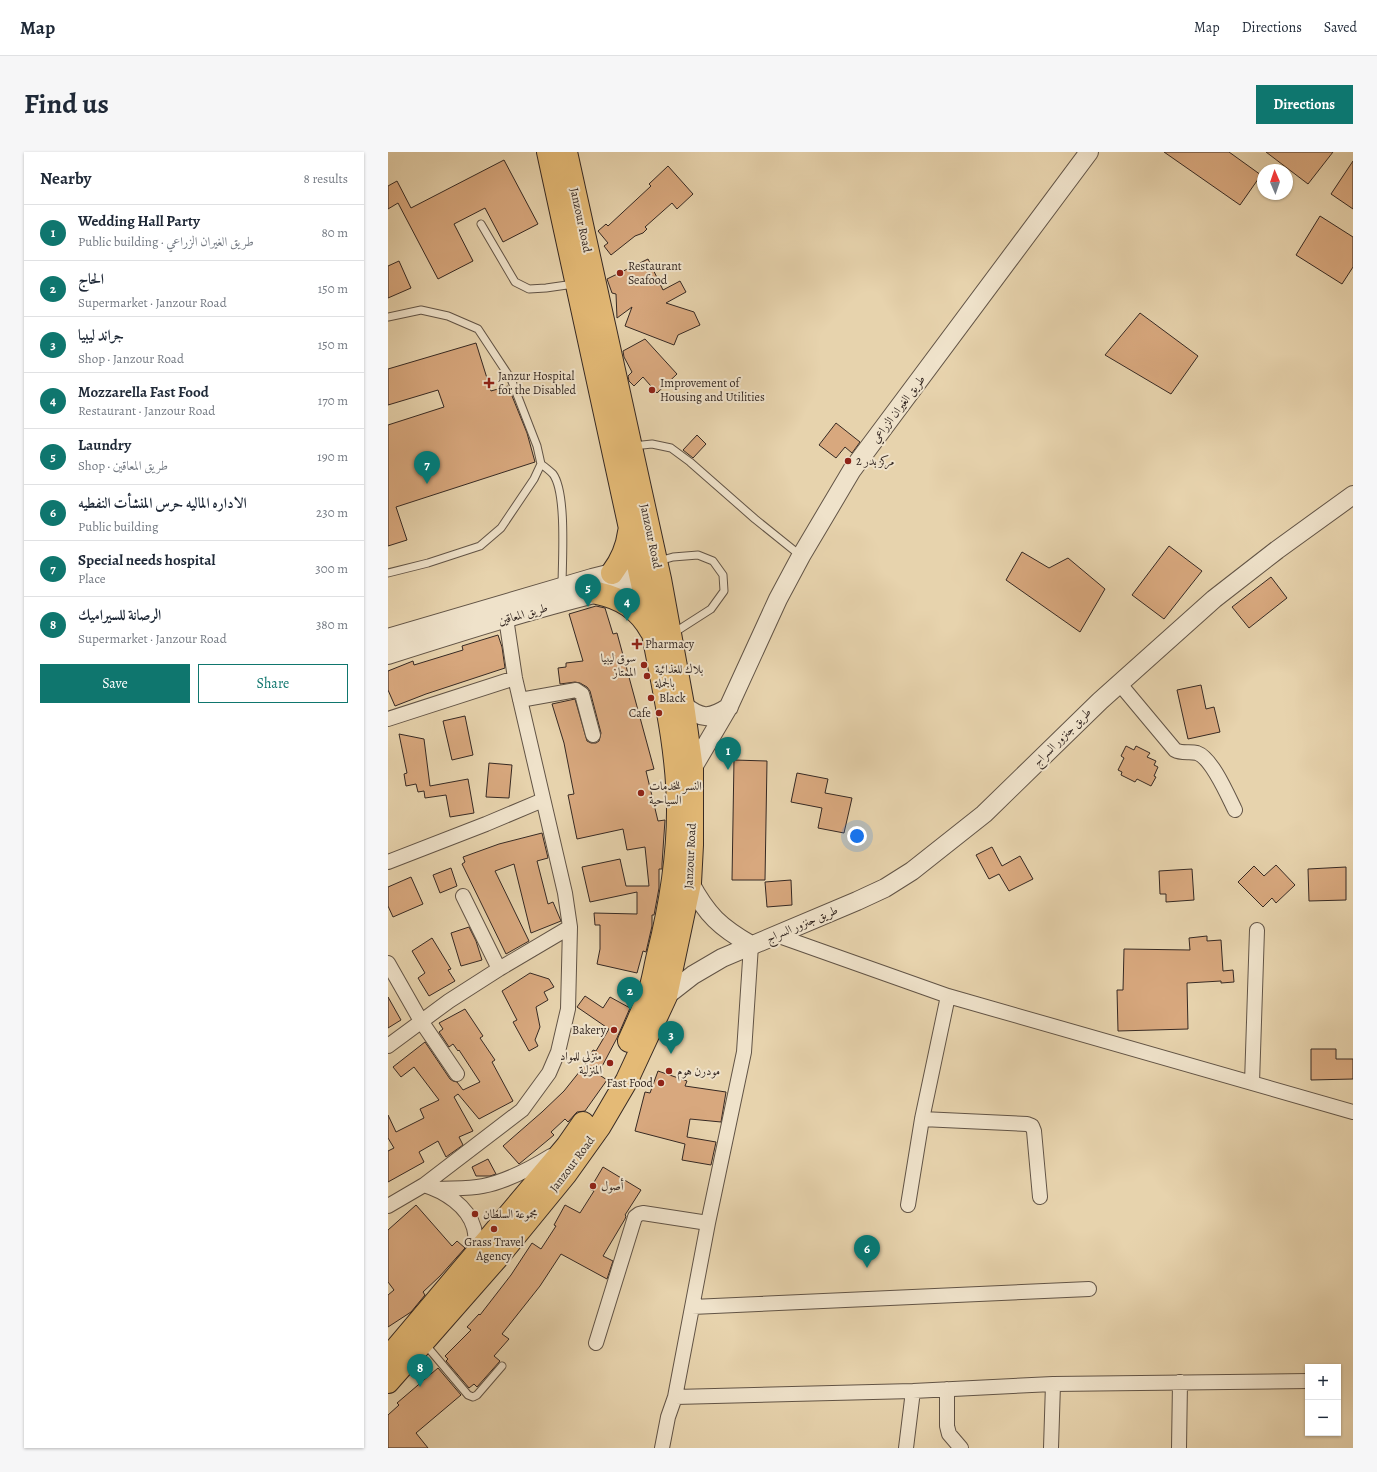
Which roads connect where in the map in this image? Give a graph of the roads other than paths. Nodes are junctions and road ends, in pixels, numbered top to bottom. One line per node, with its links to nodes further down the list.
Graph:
1 (548, 152): 5 (main road, Janzour Road)
2 (566, 152): 7 (main road, Janzour Road)
3 (1089, 152): 11 (street, طريق الغيران الزراعي)
4 (481, 224): 5 (lane)
5 (577, 283): 10 (main road, Janzour Road)
6 (388, 317): 8 (lane)
7 (631, 446): 11 (lane); 14 (main road, Janzour Road)
8 (541, 464): 12 (lane); 15 (lane)
9 (1352, 498): 22 (street, طريق جنزور السراج)
10 (630, 527): 13 (main road); 14 (main road, Janzour Road)
11 (801, 556): 25 (street, طريق الغيران الزراعي)
12 (388, 573)
13 (612, 573): 14 (street, طريق المعاقين); 15 (street, طريق المعاقين)
14 (649, 573): 16 (street, طريق المعاقين); 18 (main road, Janzour Road); 18 (lane)
15 (562, 587): 19 (street, طريق المعاقين)
16 (597, 593): 17 (street, طريق المعاقين); 18 (main road)
17 (506, 618): 20 (street, طريق المعاقين); 21 (street)
18 (662, 634): 24 (main road, Janzour Road); 48 (main road, Janzour Road)
19 (388, 638)
20 (388, 655)
21 (515, 678): 23 (street); 26 (street)
22 (1119, 683): 30 (street); 36 (street, طريق جنزور السراج)
23 (520, 700): 27 (street); 29 (street)
24 (683, 705): 25 (street); 28 (main road, Janzour Road)
25 (729, 706): 28 (street, طريق الغيران الزراعي)
26 (388, 719)
27 (593, 735)
28 (692, 769): 32 (main road, Janzour Road)
29 (543, 800): 31 (street); 34 (street)
30 (1235, 810)
31 (388, 862)
32 (690, 883): 37 (street); 40 (main road, Janzour Road)
33 (464, 896): 39 (street)
34 (570, 927): 39 (street); 49 (street)
35 (1256, 930): 45 (street)
36 (776, 935): 37 (street, طريق جنزور السراج); 41 (street)
37 (751, 945): 40 (street, طريق جنزور السراج); 53 (street)
38 (388, 963): 42 (street)
39 (499, 968): 42 (street)
40 (666, 996): 57 (main road, Janzour Road)
41 (948, 996): 45 (street); 47 (street)
42 (421, 1021): 43 (street); 44 (street)
43 (388, 1046)
44 (457, 1074)
45 (1252, 1084): 46 (street)
46 (1353, 1112)
47 (922, 1119): 50 (street); 51 (street)
48 (567, 1146): 49 (street); 54 (main road, Janzour Road)
49 (430, 1187): 52 (street); 54 (street)
50 (1040, 1197)
51 (908, 1205)
52 (388, 1206)
53 (708, 1223): 56 (street); 58 (street)
54 (476, 1253): 59 (main road, Janzour Road)
55 (1089, 1289): 56 (street)
56 (692, 1307): 67 (street)
57 (424, 1342): 60 (lane); 62 (main road, Janzour Road)
58 (596, 1343)
59 (388, 1358)
60 (502, 1366)
61 (1305, 1381): 63 (street)
62 (388, 1382)
63 (1180, 1382): 64 (street); 72 (street)
64 (1053, 1384): 65 (street); 71 (street)
65 (947, 1389): 66 (street); 70 (street)
66 (913, 1391): 67 (street); 69 (street)
67 (675, 1397): 68 (street)
68 (662, 1448)
69 (906, 1448)
70 (961, 1448)
71 (1051, 1448)
72 (1179, 1448)

